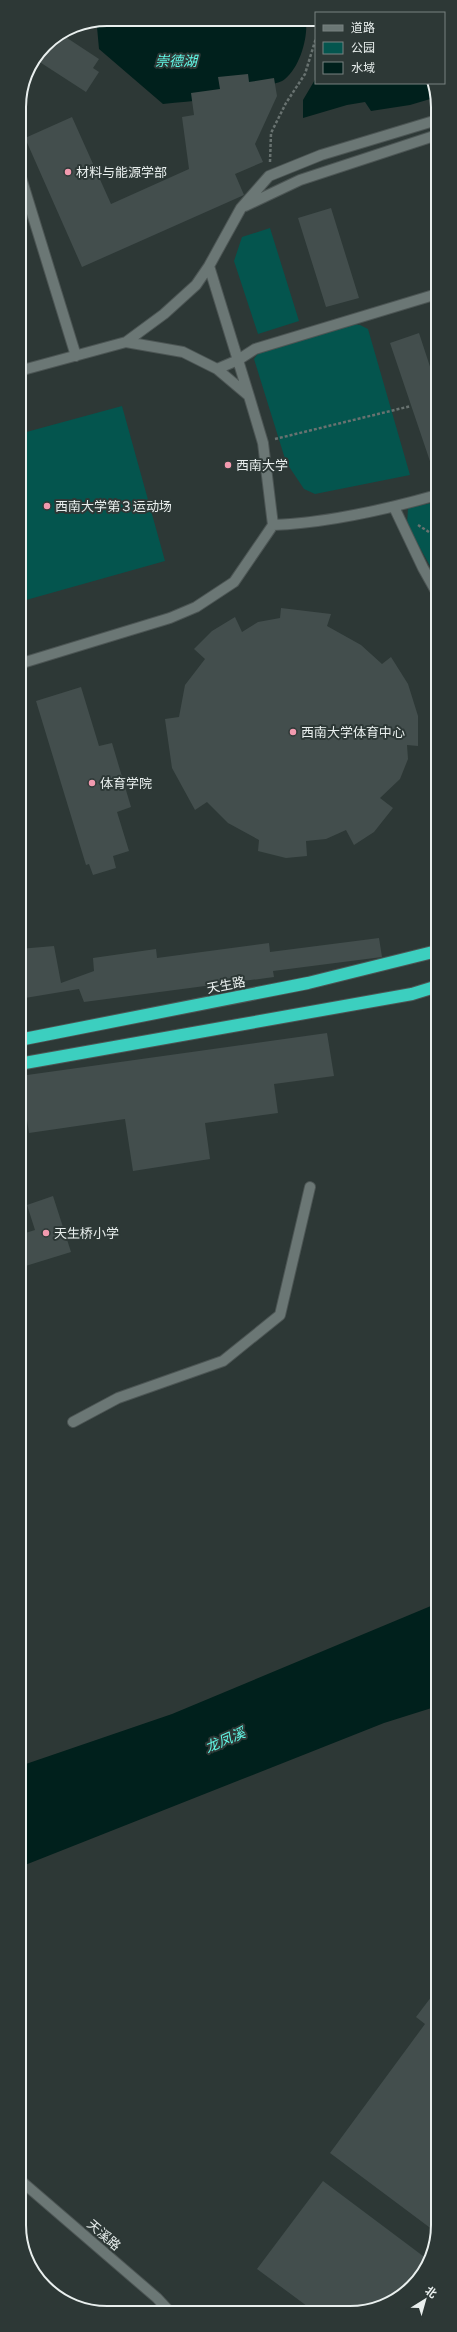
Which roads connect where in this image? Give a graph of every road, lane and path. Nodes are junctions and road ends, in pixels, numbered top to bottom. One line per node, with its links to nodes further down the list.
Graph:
1 (315, 41): 4 (path)
2 (431, 122): 4 (street)
3 (431, 137): 6 (street)
4 (269, 176): 6 (street)
5 (26, 194): 10 (street)
6 (241, 208): 7 (street)
7 (209, 266): 9 (street); 11 (street)
8 (431, 296): 11 (street)
9 (126, 342): 10 (street); 13 (street)
10 (76, 356): 12 (street)
11 (238, 360): 13 (street); 14 (street)
12 (26, 369)
13 (216, 369): 14 (street)
14 (248, 396): 16 (street)
15 (411, 406): 16 (path)
16 (263, 443): 20 (street)
17 (431, 497): 18 (street)
18 (407, 504): 19 (street); 21 (path)
19 (394, 507): 20 (street); 22 (street)
20 (273, 525): 23 (street)
21 (431, 533)
22 (431, 583)
23 (26, 662)
24 (431, 953): 26 (highway, 天生路)
25 (431, 988): 27 (highway)
26 (26, 1039)
27 (26, 1063)
28 (310, 1187): 29 (street)
29 (73, 1422)
30 (26, 2185): 31 (street, 天溪路)
31 (164, 2306)

